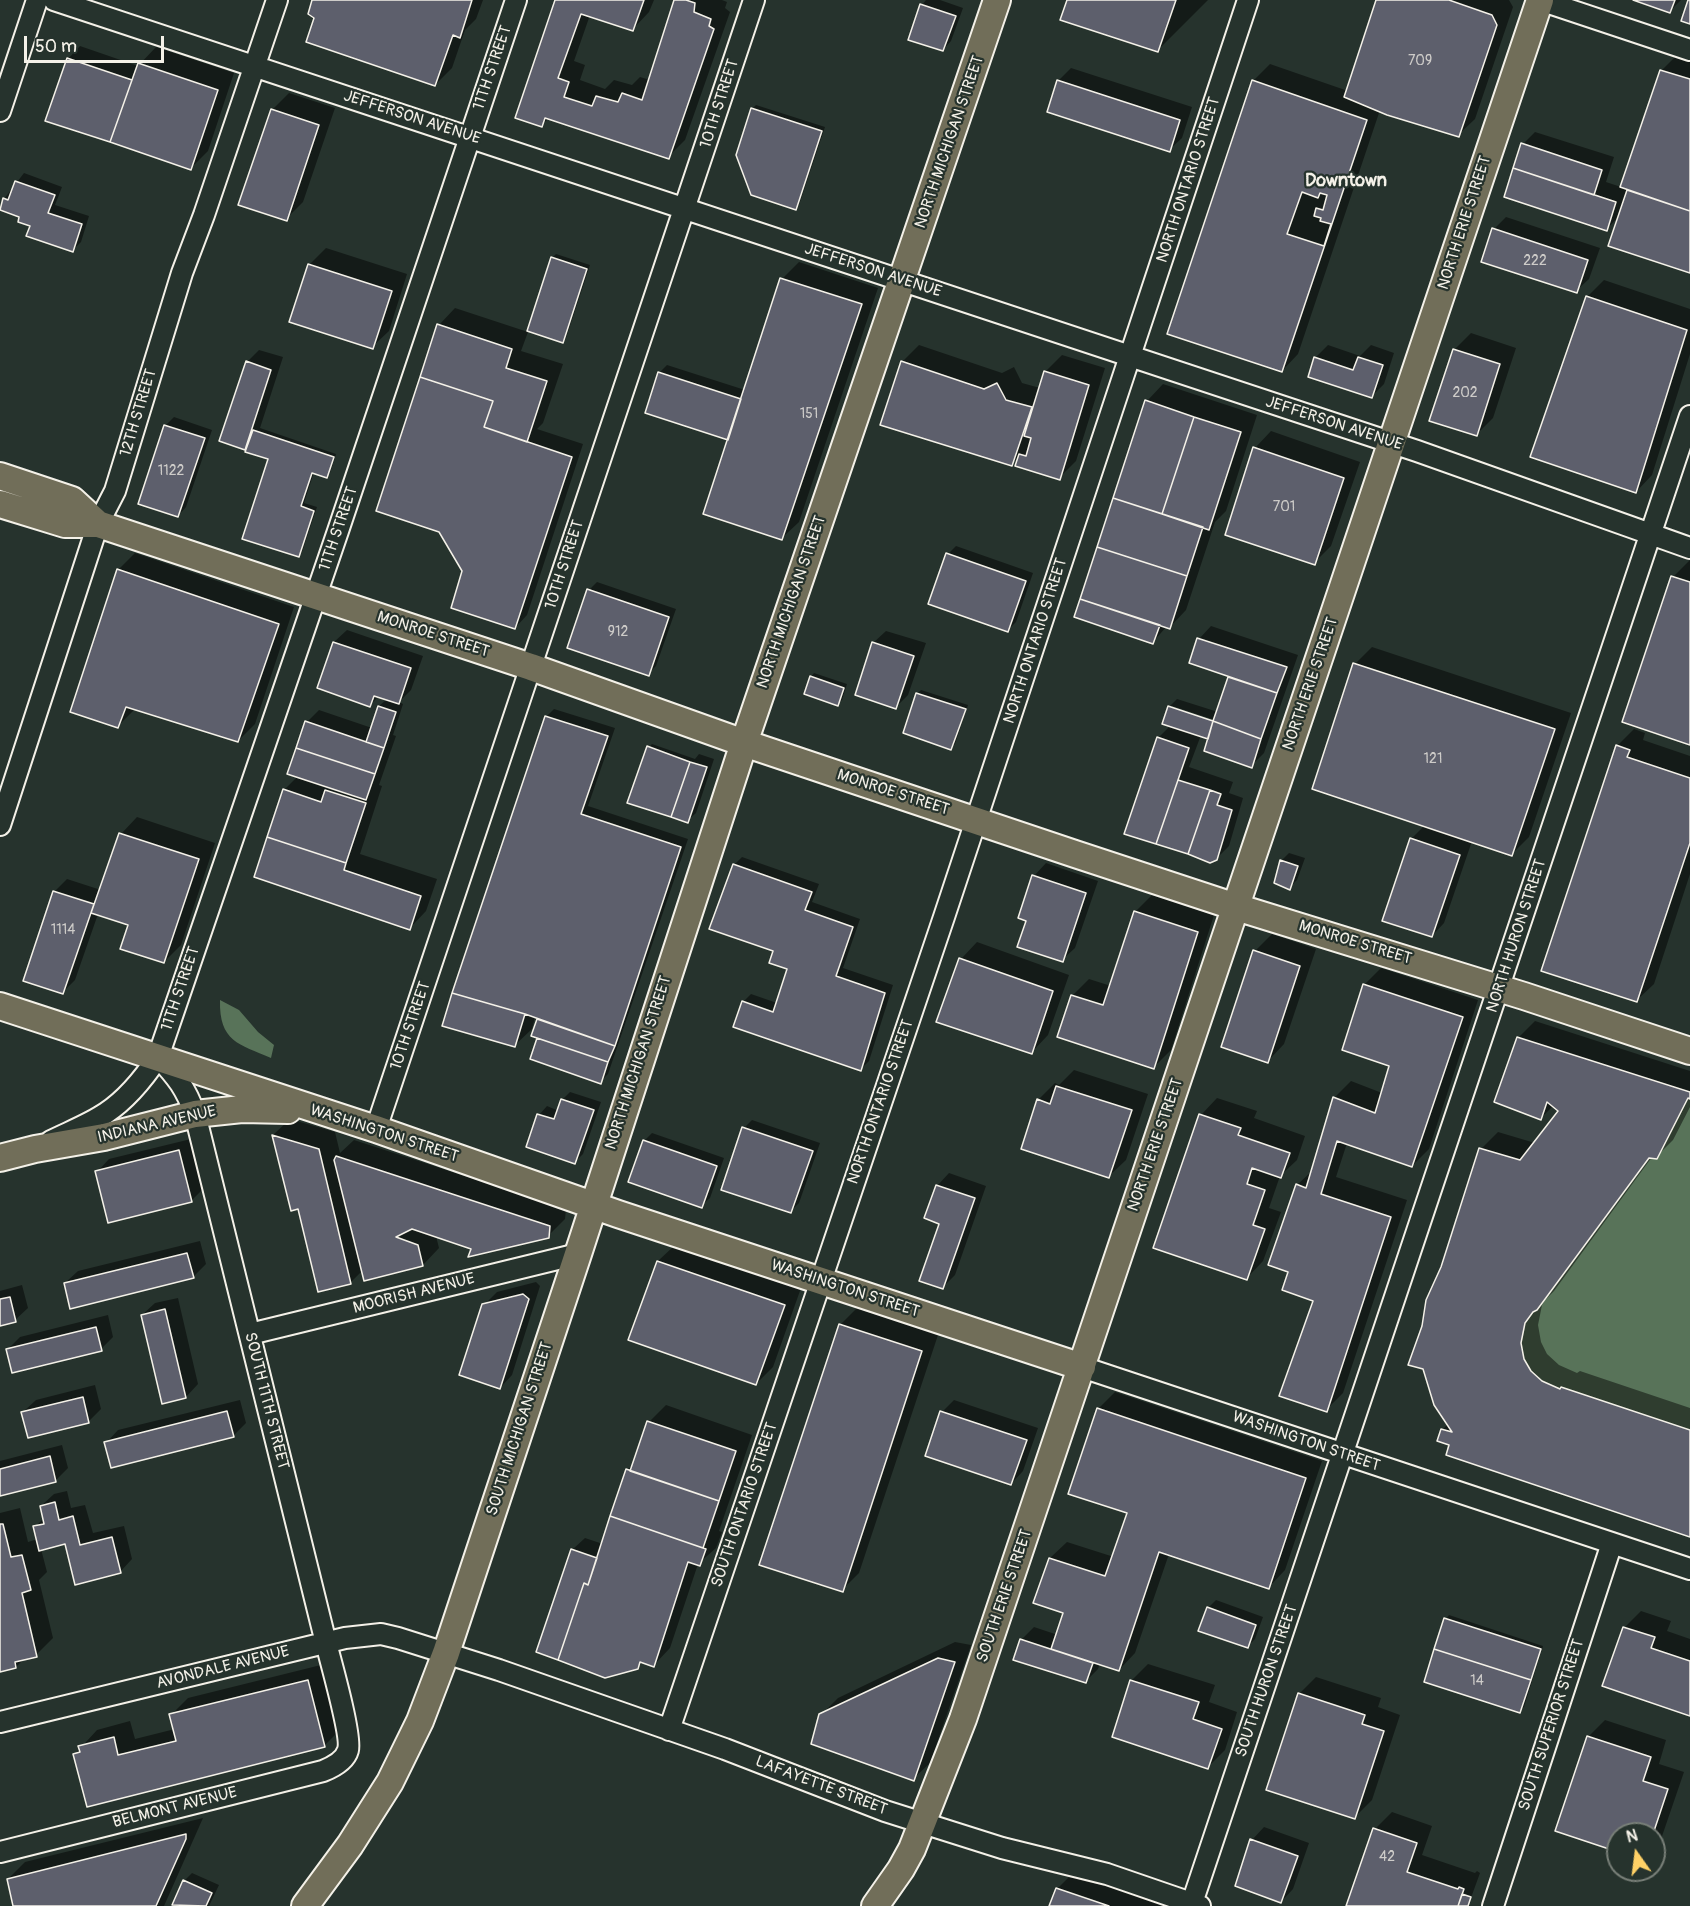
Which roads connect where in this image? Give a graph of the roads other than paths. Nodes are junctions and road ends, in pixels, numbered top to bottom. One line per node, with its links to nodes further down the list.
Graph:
1 (37, 0): 11 (street)
2 (54, 0): 10 (street, JEFFERSON AVENUE)
3 (277, 0): 10 (street, 12TH STREET)
4 (516, 0): 12 (street, 11TH STREET)
5 (754, 0): 13 (street, 10TH STREET)
6 (997, 0): 14 (main road, NORTH MICHIGAN STREET)
7 (1248, 0): 15 (street, NORTH ONTARIO STREET)
8 (1540, 0): 9 (street); 17 (main road, NORTH ERIE STREET)
9 (1690, 50)
10 (255, 66): 12 (street, JEFFERSON AVENUE); 20 (street, 12TH STREET)
11 (0, 111)
12 (470, 137): 13 (street, JEFFERSON AVENUE); 23 (street, 11TH STREET)
13 (685, 209): 14 (street, JEFFERSON AVENUE); 24 (street, 10TH STREET)
14 (903, 281): 15 (street, JEFFERSON AVENUE); 25 (main road, NORTH MICHIGAN STREET)
15 (1131, 357): 17 (street, JEFFERSON AVENUE); 26 (street, NORTH ONTARIO STREET)
16 (1690, 417): 21 (street, NORTH HURON STREET)
17 (1392, 443): 21 (street, JEFFERSON AVENUE); 28 (main road, NORTH ERIE STREET)
18 (0, 476): 20 (main road, MONROE STREET)
19 (0, 504): 20 (main road, MONROE STREET)
20 (98, 524): 23 (main road, MONROE STREET); 27 (street, 12TH STREET)
21 (1650, 534): 22 (street, JEFFERSON AVENUE); 29 (street, NORTH HURON STREET)
22 (1690, 548)
23 (316, 596): 24 (main road, MONROE STREET); 32 (street, 11TH STREET)
24 (531, 668): 25 (main road, MONROE STREET); 35 (street, 10TH STREET)
25 (744, 743): 26 (main road, MONROE STREET); 38 (main road, NORTH MICHIGAN STREET)
26 (976, 820): 28 (main road, MONROE STREET); 40 (street, NORTH ONTARIO STREET)
27 (0, 825)
28 (1236, 907): 29 (main road, MONROE STREET); 42 (main road, NORTH ERIE STREET)
29 (1499, 988): 31 (main road, MONROE STREET); 43 (street, NORTH HURON STREET)
30 (0, 1006): 32 (main road, WASHINGTON STREET)
31 (1690, 1051)
32 (158, 1057): 33 (main road, WASHINGTON STREET); 34 (street, SOUTH 11TH STREET); 36 (street, 11TH STREET)
33 (316, 1111): 34 (main road, INDIANA AVENUE); 35 (main road, WASHINGTON STREET)
34 (195, 1114): 36 (main road, INDIANA AVENUE); 41 (street, SOUTH 11TH STREET)
35 (376, 1130): 38 (main road, WASHINGTON STREET)
36 (35, 1149): 37 (main road, INDIANA AVENUE)
37 (0, 1158)
38 (593, 1205): 39 (main road, SOUTH MICHIGAN STREET); 40 (main road, WASHINGTON STREET)
39 (578, 1254): 41 (street, MOORISH AVENUE); 47 (main road, SOUTH MICHIGAN STREET)
40 (821, 1281): 42 (main road, WASHINGTON STREET); 49 (street, SOUTH ONTARIO STREET)
41 (250, 1334): 46 (street, SOUTH 11TH STREET)
42 (1082, 1367): 43 (street, WASHINGTON STREET); 51 (main road, SOUTH ERIE STREET)
43 (1344, 1455): 44 (street, WASHINGTON STREET); 53 (street, SOUTH HURON STREET)
44 (1612, 1543): 45 (street, WASHINGTON STREET); 56 (street, SOUTH SUPERIOR STREET)
45 (1690, 1569)
46 (326, 1643): 47 (street, AVONDALE AVENUE); 48 (street, AVONDALE AVENUE); 50 (street, SOUTH 11TH STREET)
47 (446, 1653): 49 (street, LAFAYETTE STREET); 54 (main road, SOUTH MICHIGAN STREET)
48 (0, 1722)
49 (669, 1730): 51 (street, LAFAYETTE STREET)
50 (346, 1755): 52 (street, BELMONT AVENUE)
51 (924, 1822): 53 (street, LAFAYETTE STREET); 55 (main road, SOUTH ERIE STREET)
52 (0, 1852)
53 (1195, 1905)
54 (305, 1906)
55 (875, 1906)
56 (1493, 1906)

